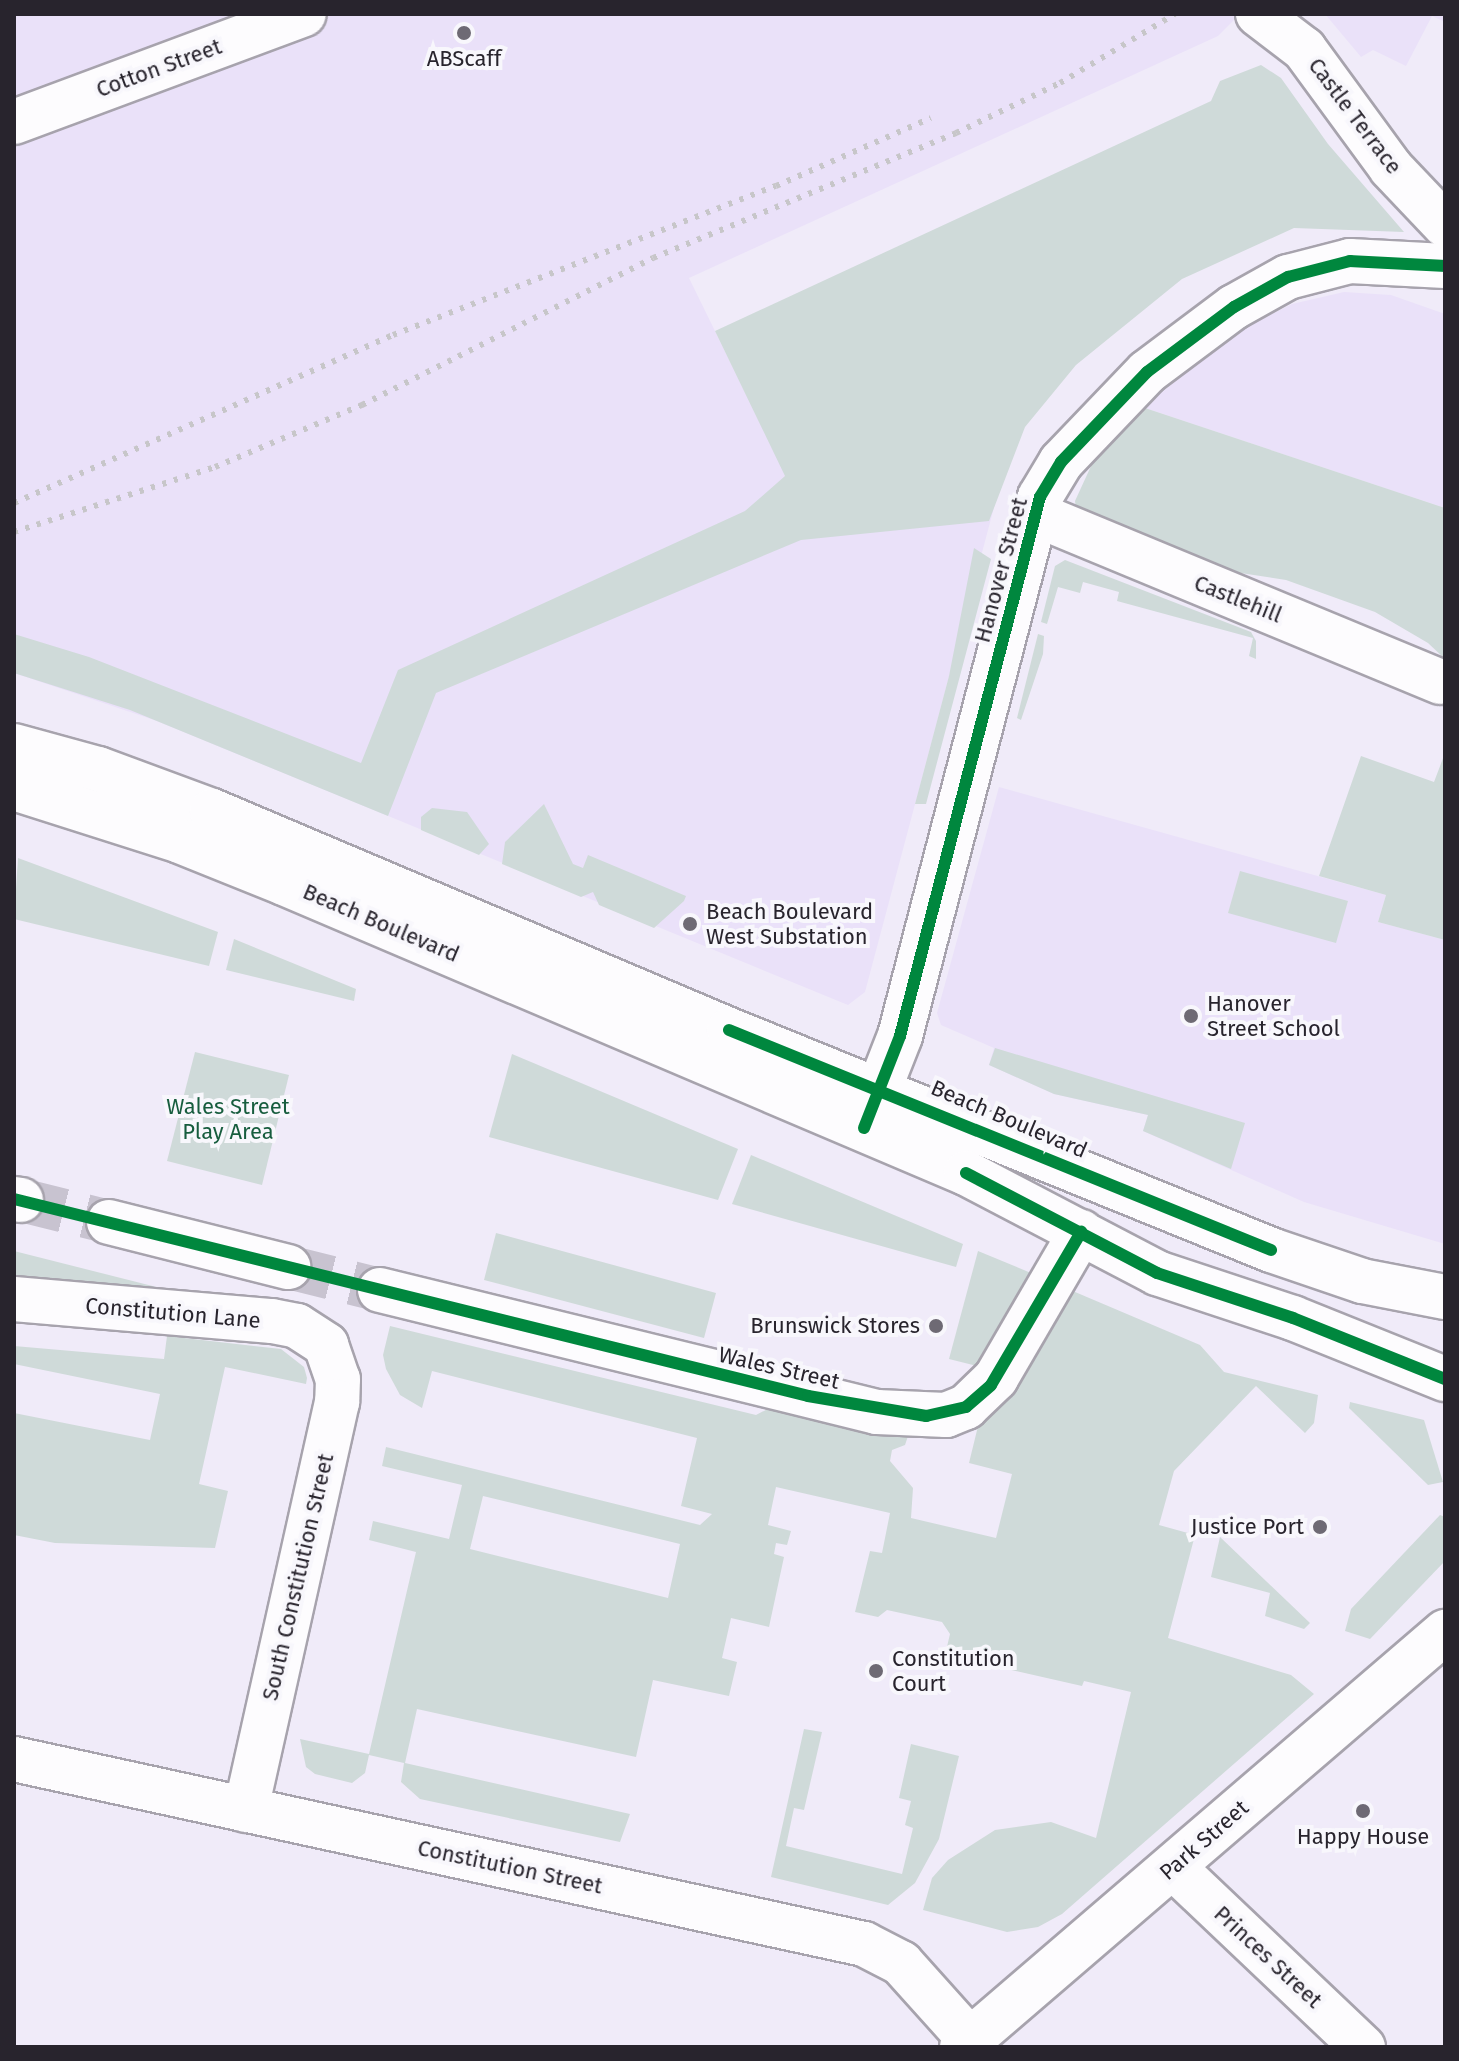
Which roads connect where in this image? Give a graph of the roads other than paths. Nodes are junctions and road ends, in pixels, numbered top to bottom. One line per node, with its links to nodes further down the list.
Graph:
1 (304, 14): 3 (street, Cotton Street)
2 (1258, 14): 4 (street, Castle Terrace)
3 (14, 122)
4 (1445, 225)
5 (1445, 266): 6 (street, Hanover Street)
6 (1035, 514): 7 (street, Castlehill); 10 (street, Hanover Street)
7 (1441, 682)
8 (14, 746): 10 (street, Beach Boulevard)
9 (14, 788): 11 (street, Beach Boulevard)
10 (880, 1088): 11 (street, Hanover Street); 16 (street, Beach Boulevard)
11 (864, 1128): 13 (street, Beach Boulevard)
12 (109, 1222): 14 (street)
13 (1081, 1232): 15 (street, Wales Street); 19 (street, Beach Boulevard)
14 (288, 1267)
15 (380, 1290)
16 (1445, 1297)
17 (14, 1299): 18 (street, Constitution Lane)
18 (326, 1345): 22 (street, South Constitution Street)
19 (1445, 1379)
20 (1445, 1632): 23 (street, Park Street)
21 (14, 1759): 22 (street, Constitution Street)
22 (246, 1810): 24 (street, Constitution Street)
23 (1173, 1867): 24 (street, Park Street); 25 (street, Princes Street)
24 (966, 2043)
25 (1349, 2043)

